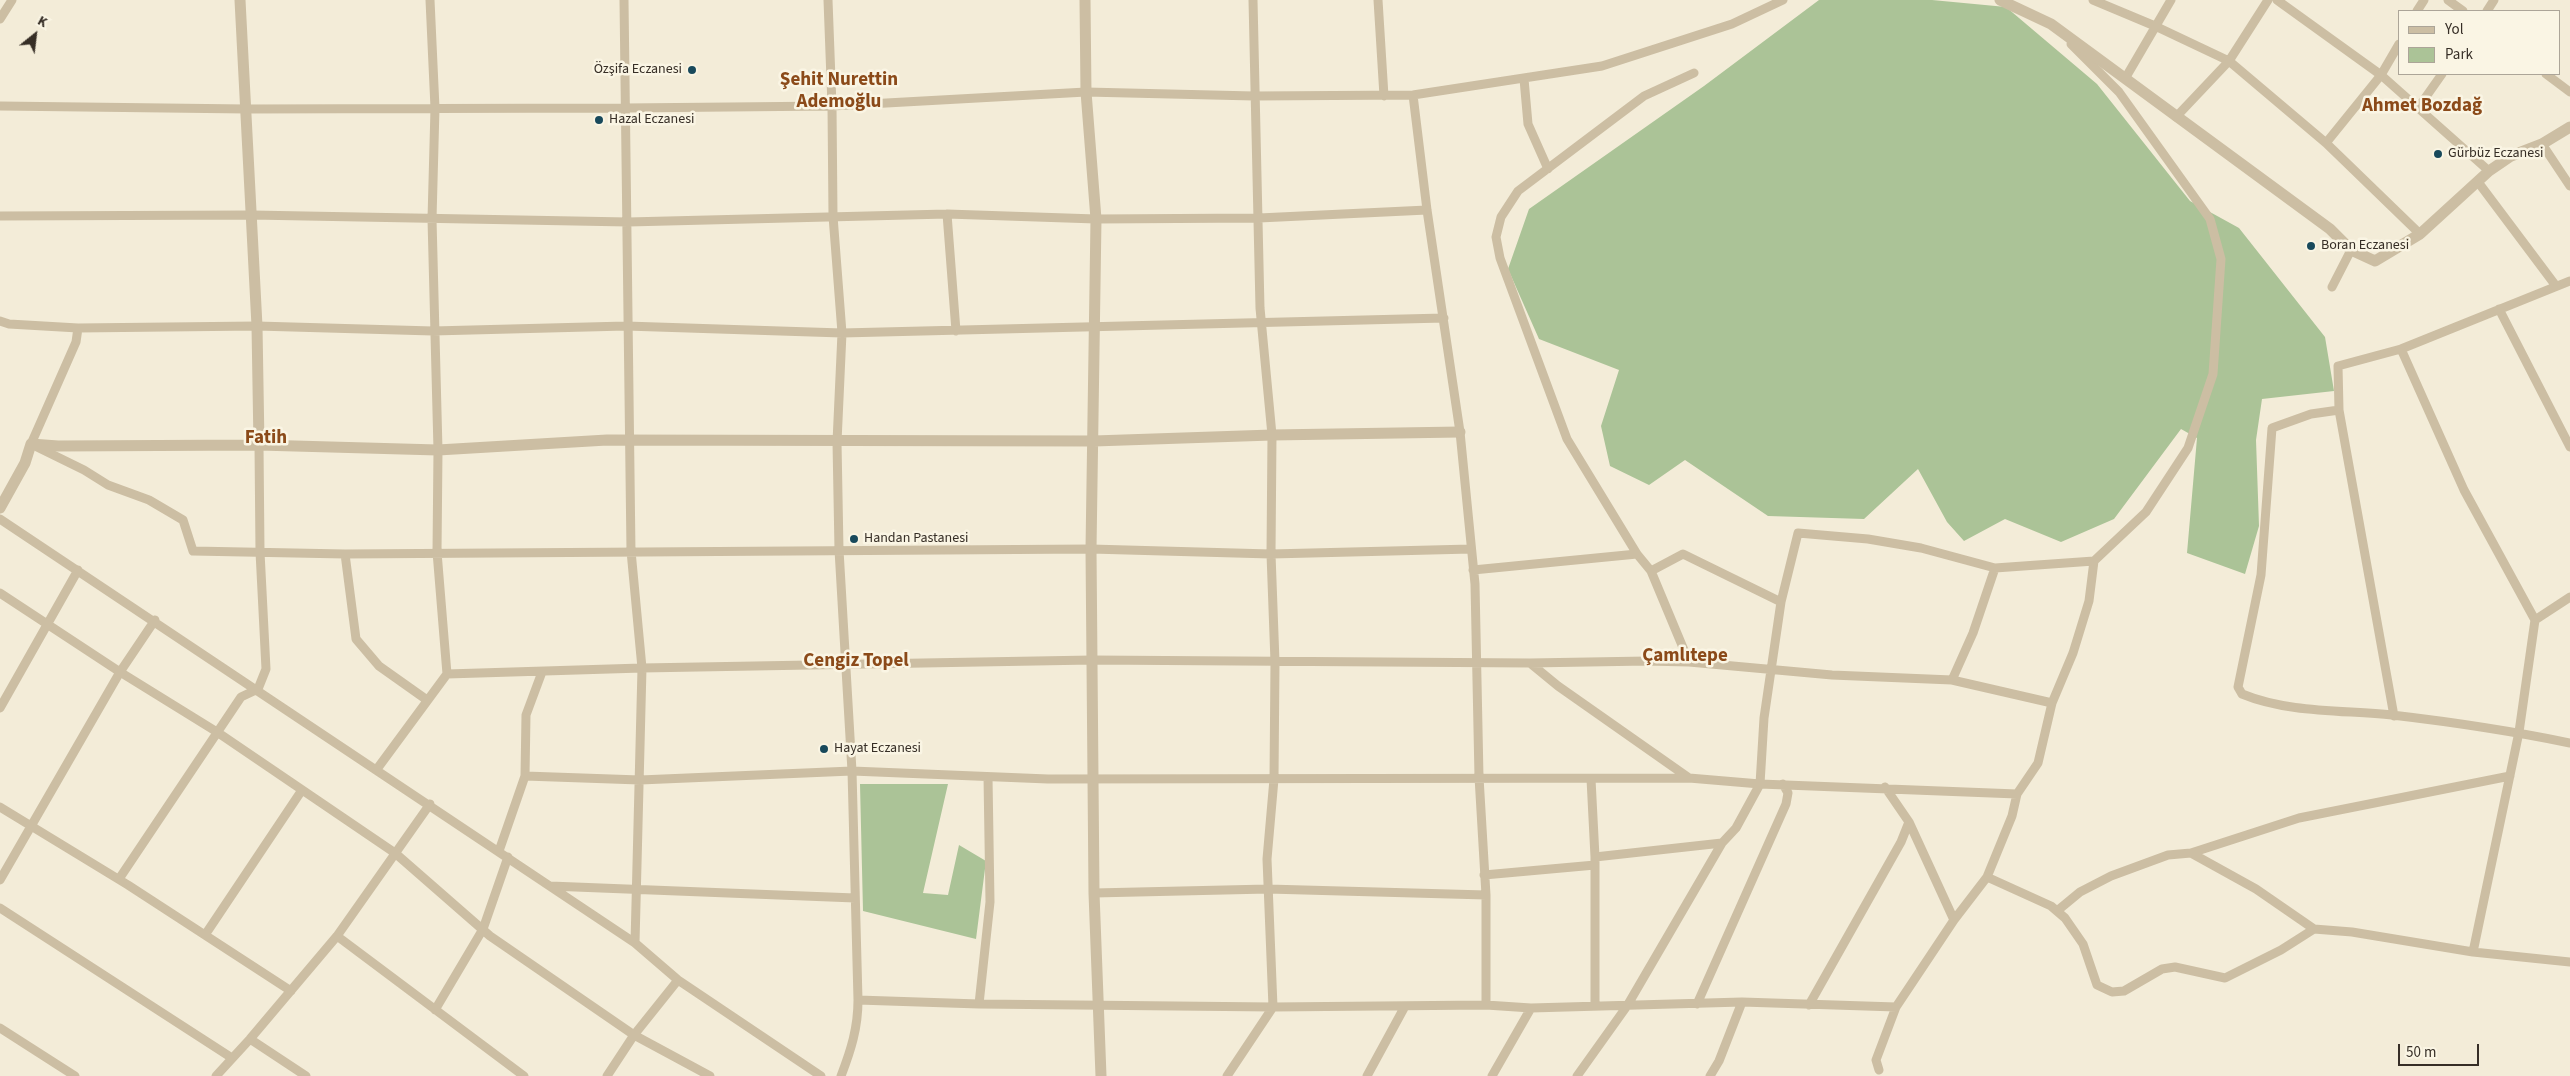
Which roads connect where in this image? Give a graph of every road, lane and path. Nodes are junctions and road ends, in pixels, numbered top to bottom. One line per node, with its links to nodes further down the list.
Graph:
1 (12, 0): 17 (street)
2 (240, 0): 38 (street)
3 (430, 0): 35 (street)
4 (624, 0): 36 (street)
5 (828, 0): 34 (street)
6 (1085, 0): 28 (street)
7 (1252, 0): 31 (street)
8 (1378, 0): 32 (street)
9 (1782, 0): 27 (street)
10 (2000, 0): 18 (street)
11 (2093, 0): 19 (street)
12 (2171, 0): 19 (street)
13 (2268, 0): 21 (street)
14 (2277, 0): 23 (street)
15 (2448, 0): 16 (street)
16 (2462, 10)
17 (0, 19)
18 (2051, 24): 26 (street); 94 (street)
19 (2155, 26): 21 (street); 26 (street)
20 (2398, 46): 23 (street)
21 (2229, 61): 39 (street); 41 (street)
22 (1694, 73): 43 (street)
23 (2381, 75): 37 (street); 41 (street)
24 (2441, 75): 37 (street)
25 (2547, 75): 29 (street)
26 (2126, 77): 39 (street)
27 (1524, 79): 30 (street); 43 (street)
28 (1086, 92): 31 (street); 34 (street); 54 (street)
29 (2570, 92)
30 (1413, 95): 32 (street); 47 (street)
31 (1254, 96): 32 (street); 52 (street)
32 (1384, 96)
33 (0, 106): 38 (street)
34 (832, 106): 36 (street); 51 (street)
35 (435, 108): 36 (street); 38 (street); 53 (street)
36 (625, 108): 55 (street)
37 (2418, 108): 44 (street)
38 (247, 109): 49 (street)
39 (2176, 117): 57 (street)
40 (2570, 127): 42 (street)
41 (2326, 143): 56 (street)
42 (2542, 144): 44 (street); 46 (street)
43 (1548, 169): 93 (street)
44 (2489, 171): 45 (street)
45 (2478, 182): 56 (street); 59 (street)
46 (2570, 186)
47 (1427, 210): 52 (street); 62 (street)
48 (947, 214): 51 (street); 54 (street); 70 (street)
49 (252, 215): 50 (street); 53 (street); 65 (street)
50 (0, 216)
51 (833, 216): 55 (street); 71 (street)
52 (1258, 218): 54 (street); 64 (street)
53 (432, 219): 55 (street); 69 (street)
54 (1096, 219): 68 (street)
55 (628, 222): 66 (street)
56 (2420, 234): 57 (street)
57 (2351, 250): 60 (street)
58 (2570, 281): 59 (street)
59 (2556, 286): 61 (street)
60 (2332, 287)
61 (2499, 309): 72 (street); 81 (street)
62 (1444, 318): 64 (street); 74 (street)
63 (0, 321): 67 (street)
64 (1263, 323): 68 (street); 75 (street)
65 (257, 326): 67 (street); 69 (street); 80 (street)
66 (626, 326): 69 (street); 71 (street); 76 (street)
67 (78, 328): 79 (street)
68 (1095, 329): 70 (street); 77 (street)
69 (433, 330): 82 (street)
70 (956, 331): 71 (street)
71 (842, 333): 78 (street)
72 (2400, 349): 73 (street); 103 (street)
73 (2339, 410): 121 (street); 121 (street)
74 (1460, 432): 75 (street); 86 (street)
75 (1272, 435): 77 (street); 92 (street)
76 (628, 440): 78 (street); 82 (street); 88 (street)
77 (1094, 441): 78 (street); 85 (street)
78 (837, 442): 87 (street)
79 (31, 444): 80 (street); 83 (street); 89 (street)
80 (259, 445): 82 (street); 89 (street)
81 (2570, 447)
82 (438, 450): 90 (street)
83 (0, 508)
84 (0, 519): 96 (street)
85 (1091, 549): 87 (street); 92 (street); 105 (street)
86 (1471, 549): 92 (street); 97 (street)
87 (839, 550): 88 (street); 110 (street)
88 (631, 551): 90 (street); 111 (street)
89 (260, 552): 91 (street); 117 (street)
90 (437, 552): 91 (street); 115 (street)
91 (345, 554): 118 (street)
92 (1271, 554): 107 (street)
93 (1637, 554): 97 (street); 98 (street)
94 (2094, 562): 95 (street); 119 (street)
95 (1995, 568): 101 (street); 116 (street)
96 (78, 570): 102 (street); 104 (street)
97 (1474, 570): 106 (street)
98 (1651, 570): 101 (street); 108 (street)
99 (0, 594): 104 (street)
100 (2570, 596): 103 (street)
101 (1781, 602): 112 (street)
102 (155, 620): 113 (street); 117 (street)
103 (2535, 620): 123 (street)
104 (47, 624): 113 (street); 120 (street)
105 (1092, 660): 107 (street); 110 (street); 132 (street)
106 (1477, 661): 107 (street); 109 (street); 129 (street)
107 (1275, 662): 133 (street)
108 (1689, 662): 109 (street); 112 (street)
109 (1530, 663): 131 (street)
110 (846, 664): 111 (street); 126 (street)
111 (642, 668): 114 (street); 134 (street)
112 (1771, 671): 116 (street); 136 (street)
113 (120, 672): 122 (street); 144 (street)
114 (542, 672): 115 (street); 127 (street)
115 (447, 674): 118 (street)
116 (1952, 680): 119 (street)
117 (258, 689): 122 (street); 125 (street)
118 (427, 700): 125 (street)
119 (2052, 703): 140 (street)
120 (0, 708)
121 (2394, 716): 123 (street)
122 (217, 732): 139 (street); 153 (street)
123 (2519, 732): 124 (street); 128 (street)
124 (2570, 744)
125 (376, 770): 141 (street)
126 (852, 771): 130 (street); 134 (street); 160 (street)
127 (525, 776): 134 (street); 146 (street)
128 (2510, 776): 148 (street); 169 (street)
129 (1479, 777): 133 (street); 135 (street); 151 (street)
130 (988, 778): 132 (street); 175 (street)
131 (1689, 778): 135 (street); 136 (street)
132 (1094, 779): 133 (street); 158 (street)
133 (1274, 779): 157 (street)
134 (640, 780): 156 (street)
135 (1591, 780): 150 (street)
136 (1760, 784): 137 (street); 145 (street)
137 (1783, 784): 138 (street); 176 (street)
138 (1885, 788): 140 (street); 143 (street)
139 (302, 790): 147 (street); 166 (street)
140 (2017, 794): 152 (street)
141 (430, 804): 146 (street); 147 (street)
142 (0, 807): 144 (street)
143 (1909, 822): 163 (street); 177 (street)
144 (31, 826): 153 (street); 154 (street)
145 (1722, 843): 150 (street); 181 (street)
146 (500, 851): 149 (street)
147 (395, 853): 164 (street); 167 (street)
148 (2191, 853): 162 (street); 165 (street)
149 (508, 857): 155 (street); 164 (street)
150 (1595, 861): 151 (street); 180 (street)
151 (1484, 875): 159 (street)
152 (1987, 877): 162 (street); 163 (street)
153 (119, 879): 166 (street)
154 (0, 880)
155 (550, 886): 156 (street); 168 (street)
156 (635, 889): 160 (street); 168 (street)
157 (1268, 889): 158 (street); 159 (street); 183 (street)
158 (1094, 893): 178 (street)
159 (1486, 895): 179 (street)
160 (855, 898): 173 (street)
161 (0, 908): 190 (street)
162 (2057, 911): 165 (street)
163 (1954, 920): 182 (street)
164 (483, 929): 186 (street); 188 (street)
165 (2314, 929): 169 (street)
166 (205, 935): 172 (street)
167 (337, 936): 172 (street); 186 (street)
168 (636, 943): 171 (street)
169 (2473, 952): 170 (street)
170 (2570, 962)
171 (678, 980): 188 (street); 198 (street)
172 (291, 991): 189 (street)
173 (858, 1000): 175 (street); 199 (street)
174 (1742, 1002): 176 (street); 177 (street); 205 (street)
175 (980, 1004): 178 (street)
176 (1697, 1004): 181 (street)
177 (1810, 1005): 182 (street)
178 (1100, 1006): 183 (street); 200 (street)
179 (1486, 1006): 184 (street); 185 (street)
180 (1595, 1006): 181 (street); 185 (street)
181 (1627, 1006): 204 (street)
182 (1896, 1006): 191 (street)
183 (1273, 1007): 184 (street); 201 (street)
184 (1404, 1008): 202 (street)
185 (1531, 1008): 203 (street)
186 (435, 1010): 195 (street)
187 (0, 1028): 193 (street)
188 (634, 1035): 196 (street); 197 (street)
189 (250, 1039): 190 (street); 192 (street)
190 (232, 1058): 194 (street)
191 (1878, 1070)
192 (302, 1075)
193 (75, 1076)
194 (216, 1076)
195 (524, 1076)
196 (607, 1076)
197 (710, 1076)
198 (821, 1076)
199 (841, 1076)
200 (1102, 1076)
201 (1227, 1076)
202 (1367, 1076)
203 (1492, 1076)
204 (1577, 1076)
205 (1710, 1076)

